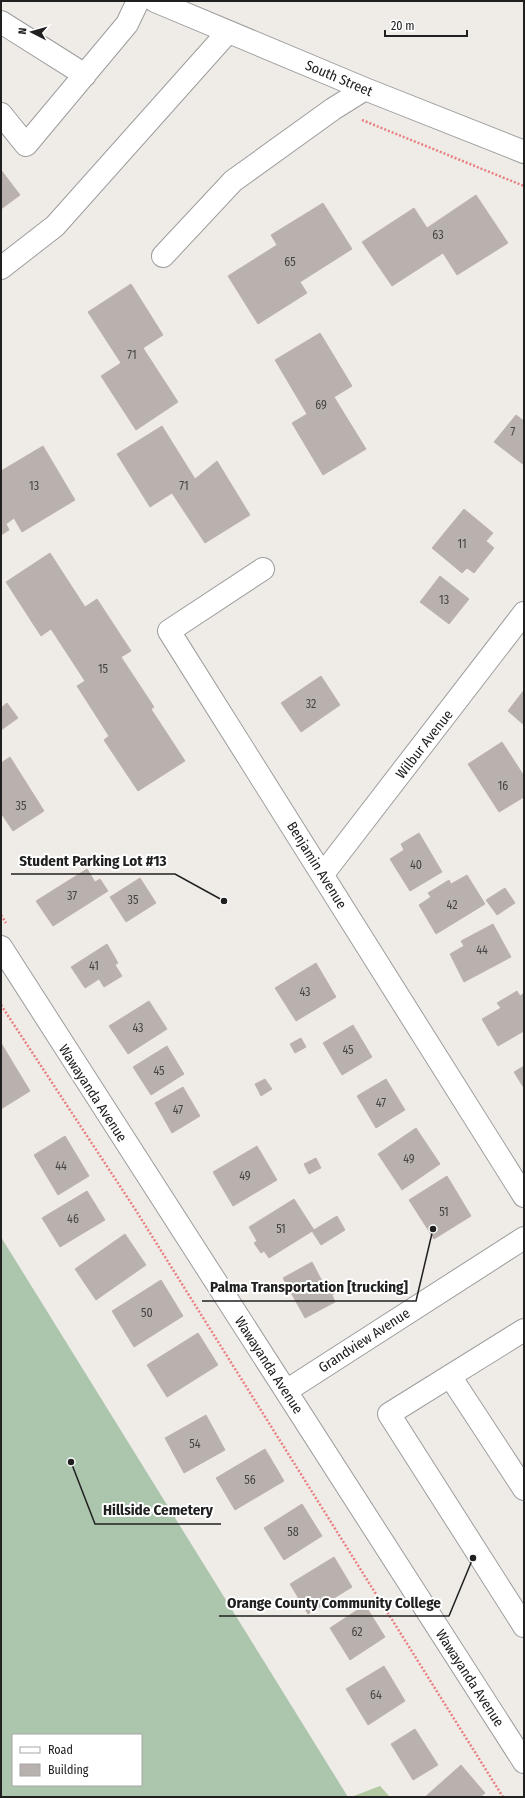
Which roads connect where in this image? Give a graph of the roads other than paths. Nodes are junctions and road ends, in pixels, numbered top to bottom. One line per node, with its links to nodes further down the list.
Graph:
1 (138, 1): 5 (street)
2 (155, 1): 4 (street, South Street)
3 (1, 22): 5 (street)
4 (228, 32): 6 (street, South Street); 10 (street)
5 (85, 75): 7 (street)
6 (365, 90): 8 (street, South Street); 9 (street)
7 (1, 114)
8 (524, 152)
9 (163, 256)
10 (1, 268)
11 (262, 569): 13 (street, Benjamin Avenue)
12 (524, 613): 13 (street, Wilbur Avenue)
13 (323, 874): 15 (street, Benjamin Avenue)
14 (1, 947): 19 (street, Wawayanda Avenue)
15 (524, 1196)
16 (524, 1238): 19 (street, Grandview Avenue)
17 (524, 1330): 18 (street)
18 (450, 1376): 20 (street); 21 (street)
19 (286, 1391): 22 (street, Wawayanda Avenue)
20 (524, 1489)
21 (524, 1626)
22 (524, 1762)

